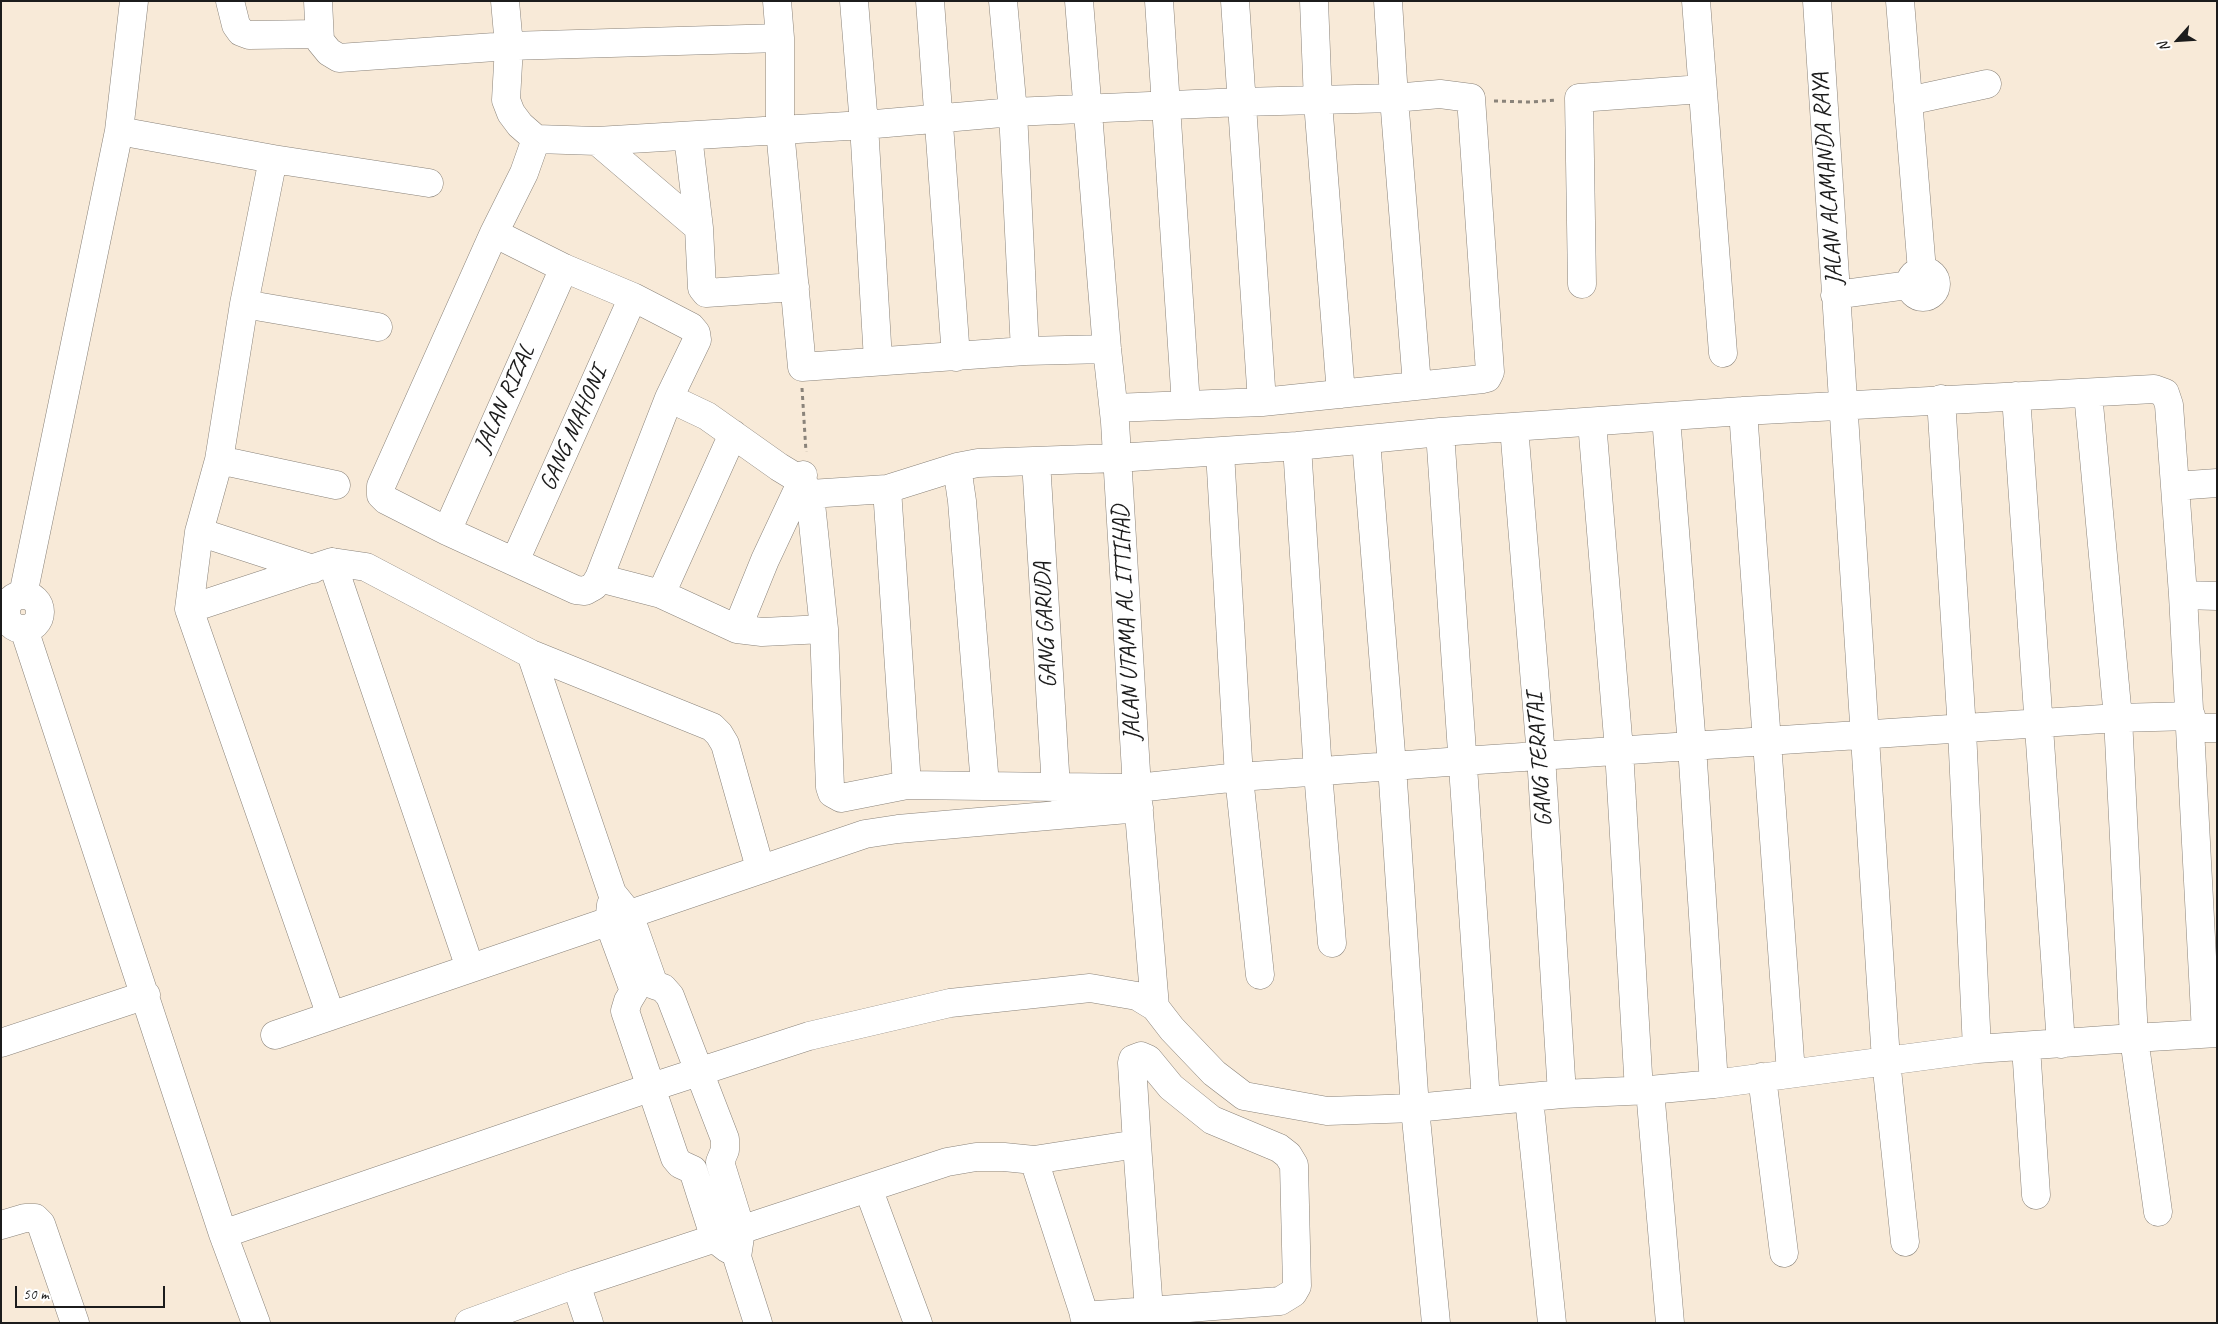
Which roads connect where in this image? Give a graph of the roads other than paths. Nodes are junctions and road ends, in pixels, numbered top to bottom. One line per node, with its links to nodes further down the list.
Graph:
1 (134, 1): 32 (street)
2 (230, 1): 17 (street)
3 (318, 1): 17 (street)
4 (504, 1): 19 (street)
5 (777, 1): 18 (street)
6 (854, 1): 30 (street)
7 (930, 1): 29 (street)
8 (1003, 1): 28 (street)
9 (1079, 1): 27 (street, JALAN UTAMA AL ITTIHAD)
10 (1160, 1): 26 (street)
11 (1234, 1): 24 (street)
12 (1314, 1): 25 (street)
13 (1388, 1): 22 (street)
14 (1696, 1): 21 (street)
15 (1817, 1): 43 (street, JALAN ALAMANDA RAYA)
16 (1900, 1): 23 (street)
17 (319, 34): 19 (street)
18 (780, 38): 19 (street); 31 (street)
19 (509, 46): 35 (street)
20 (1987, 84): 23 (street)
21 (1702, 89): 41 (street); 49 (street)
22 (1394, 98): 25 (street); 52 (street); 52 (street)
23 (1908, 101): 43 (street)
24 (1241, 102): 25 (street); 26 (street); 59 (street)
25 (1318, 102): 54 (street)
26 (1167, 105): 27 (street); 60 (street)
27 (1087, 108): 28 (street); 47 (street, JALAN UTAMA AL ITTIHAD)
28 (1013, 112): 29 (street); 48 (street)
29 (939, 118): 30 (street); 50 (street)
30 (864, 125): 31 (street); 51 (street)
31 (780, 130): 33 (street); 42 (street)
32 (119, 131): 36 (street); 114 (street)
33 (688, 136): 34 (street); 38 (street)
34 (597, 141): 35 (street); 38 (street)
35 (534, 143): 39 (street)
36 (273, 159): 37 (street); 45 (street)
37 (429, 183)
38 (699, 228): 42 (street)
39 (494, 233): 40 (street); 79 (street)
40 (564, 268): 44 (street); 79 (street, JALAN RIZAL)
41 (1582, 284)
42 (794, 287): 51 (street)
43 (1835, 295): 55 (street, JALAN ALAMANDA RAYA)
44 (633, 297): 57 (street); 81 (street, GANG MAHONI)
45 (244, 304): 46 (street); 71 (street)
46 (378, 327)
47 (1108, 349): 48 (street); 67 (street, JALAN UTAMA AL ITTIHAD)
48 (1025, 352): 50 (street)
49 (1723, 353)
50 (956, 357): 51 (street)
51 (878, 360)
52 (1417, 385): 54 (street)
53 (2088, 393): 56 (street); 77 (street); 91 (street)
54 (1341, 394): 59 (street)
55 (1841, 396): 58 (street); 61 (street); 95 (street, JALAN ALAMANDA RAYA)
56 (2016, 396): 58 (street); 92 (street)
57 (669, 398): 66 (street); 83 (street)
58 (1941, 399): 94 (street)
59 (1262, 402): 60 (street)
60 (1186, 405): 67 (street)
61 (1743, 411): 62 (street); 96 (street)
62 (1666, 417): 63 (street); 97 (street)
63 (1592, 422): 64 (street); 98 (street)
64 (1514, 427): 65 (street); 99 (street, GANG TERATAI)
65 (1440, 432): 68 (street); 100 (street)
66 (733, 434): 74 (street); 84 (street)
67 (1116, 434): 70 (street); 72 (street); 107 (street, JALAN UTAMA AL ITTIHAD)
68 (1366, 440): 69 (street); 101 (street)
69 (1298, 446): 70 (street); 102 (street)
70 (1220, 452): 103 (street)
71 (219, 460): 76 (street); 80 (street)
72 (1036, 461): 73 (street); 106 (street, GANG GARUDA)
73 (956, 468): 78 (street); 105 (street)
74 (805, 477): 78 (street); 88 (street); 89 (street)
75 (2217, 483): 77 (street)
76 (336, 485)
77 (2174, 486): 85 (street)
78 (887, 489): 104 (street)
79 (447, 531): 81 (street)
80 (199, 532): 82 (street); 87 (street)
81 (515, 561): 83 (street)
82 (323, 565): 87 (street); 90 (street); 111 (street)
83 (599, 578): 84 (street)
84 (660, 594): 89 (street)
85 (2183, 595): 86 (street); 93 (street)
86 (2217, 596)
87 (188, 609): 116 (street)
88 (824, 628): 89 (street); 104 (street)
89 (736, 629)
90 (531, 654): 108 (street); 109 (street)
91 (2118, 718): 92 (street); 93 (street); 119 (street)
92 (2039, 724): 94 (street); 121 (street)
93 (2199, 724): 117 (street)
94 (1962, 730): 95 (street); 123 (street)
95 (1865, 735): 96 (street); 124 (street, JALAN ALAMANDA RAYA)
96 (1766, 741): 97 (street); 126 (street)
97 (1692, 746): 98 (street); 128 (street)
98 (1619, 750): 99 (street); 130 (street)
99 (1541, 756): 100 (street); 131 (street, GANG TERATAI)
100 (1462, 761): 101 (street); 133 (street)
101 (1392, 766): 102 (street); 134 (street)
102 (1318, 772): 103 (street); 110 (street)
103 (1239, 777): 107 (street); 112 (street)
104 (907, 785): 105 (street)
105 (985, 785): 106 (street)
106 (1056, 788): 107 (street)
107 (1138, 798): 108 (street); 115 (street, JALAN UTAMA AL ITTIHAD)
108 (760, 868): 109 (street)
109 (619, 919): 111 (street); 113 (street)
110 (1332, 943)
111 (470, 968): 116 (street)
112 (1260, 975)
113 (644, 988): 125 (street); 129 (street)
114 (146, 995): 120 (street); 144 (street)
115 (1155, 1007): 125 (street); 134 (street)
116 (331, 1016): 118 (street)
117 (2211, 1033): 119 (street)
118 (275, 1036)
119 (2134, 1038): 121 (street); 141 (street)
120 (1, 1043)
121 (2061, 1044): 122 (street)
122 (2026, 1047): 123 (street); 140 (street)
123 (1977, 1049): 124 (street)
124 (1886, 1060): 126 (street); 146 (street, JALAN ALAMANDA RAYA)
125 (699, 1071): 129 (street); 137 (street)
126 (1791, 1073): 127 (street)
127 (1762, 1077): 128 (street); 147 (street)
128 (1714, 1084): 130 (street)
129 (652, 1087): 138 (street); 144 (street)
130 (1644, 1090): 131 (street); 160 (street)
131 (1562, 1094): 132 (street)
132 (1529, 1098): 133 (street); 159 (street)
133 (1486, 1101): 134 (street)
134 (1415, 1108): 158 (street)
135 (1137, 1144): 136 (street); 150 (street); 150 (street)
136 (1034, 1160): 139 (street); 151 (street)
137 (720, 1162): 138 (street); 143 (street)
138 (693, 1170): 145 (street)
139 (868, 1188): 143 (street); 157 (street)
140 (2036, 1195)
141 (2158, 1212)
142 (1, 1225): 152 (street)
143 (741, 1230): 145 (street); 148 (street)
144 (223, 1234): 153 (street)
145 (714, 1239): 148 (street); 149 (street)
146 (1905, 1242)
147 (1784, 1252)
148 (737, 1257): 156 (street)
149 (576, 1284): 154 (street); 155 (street)
150 (1149, 1311): 151 (street)
151 (1086, 1320)
152 (76, 1323)
153 (256, 1323)
154 (469, 1323)
155 (590, 1323)
156 (758, 1323)
157 (918, 1323)
158 (1436, 1323)
159 (1552, 1323)
160 (1670, 1323)

